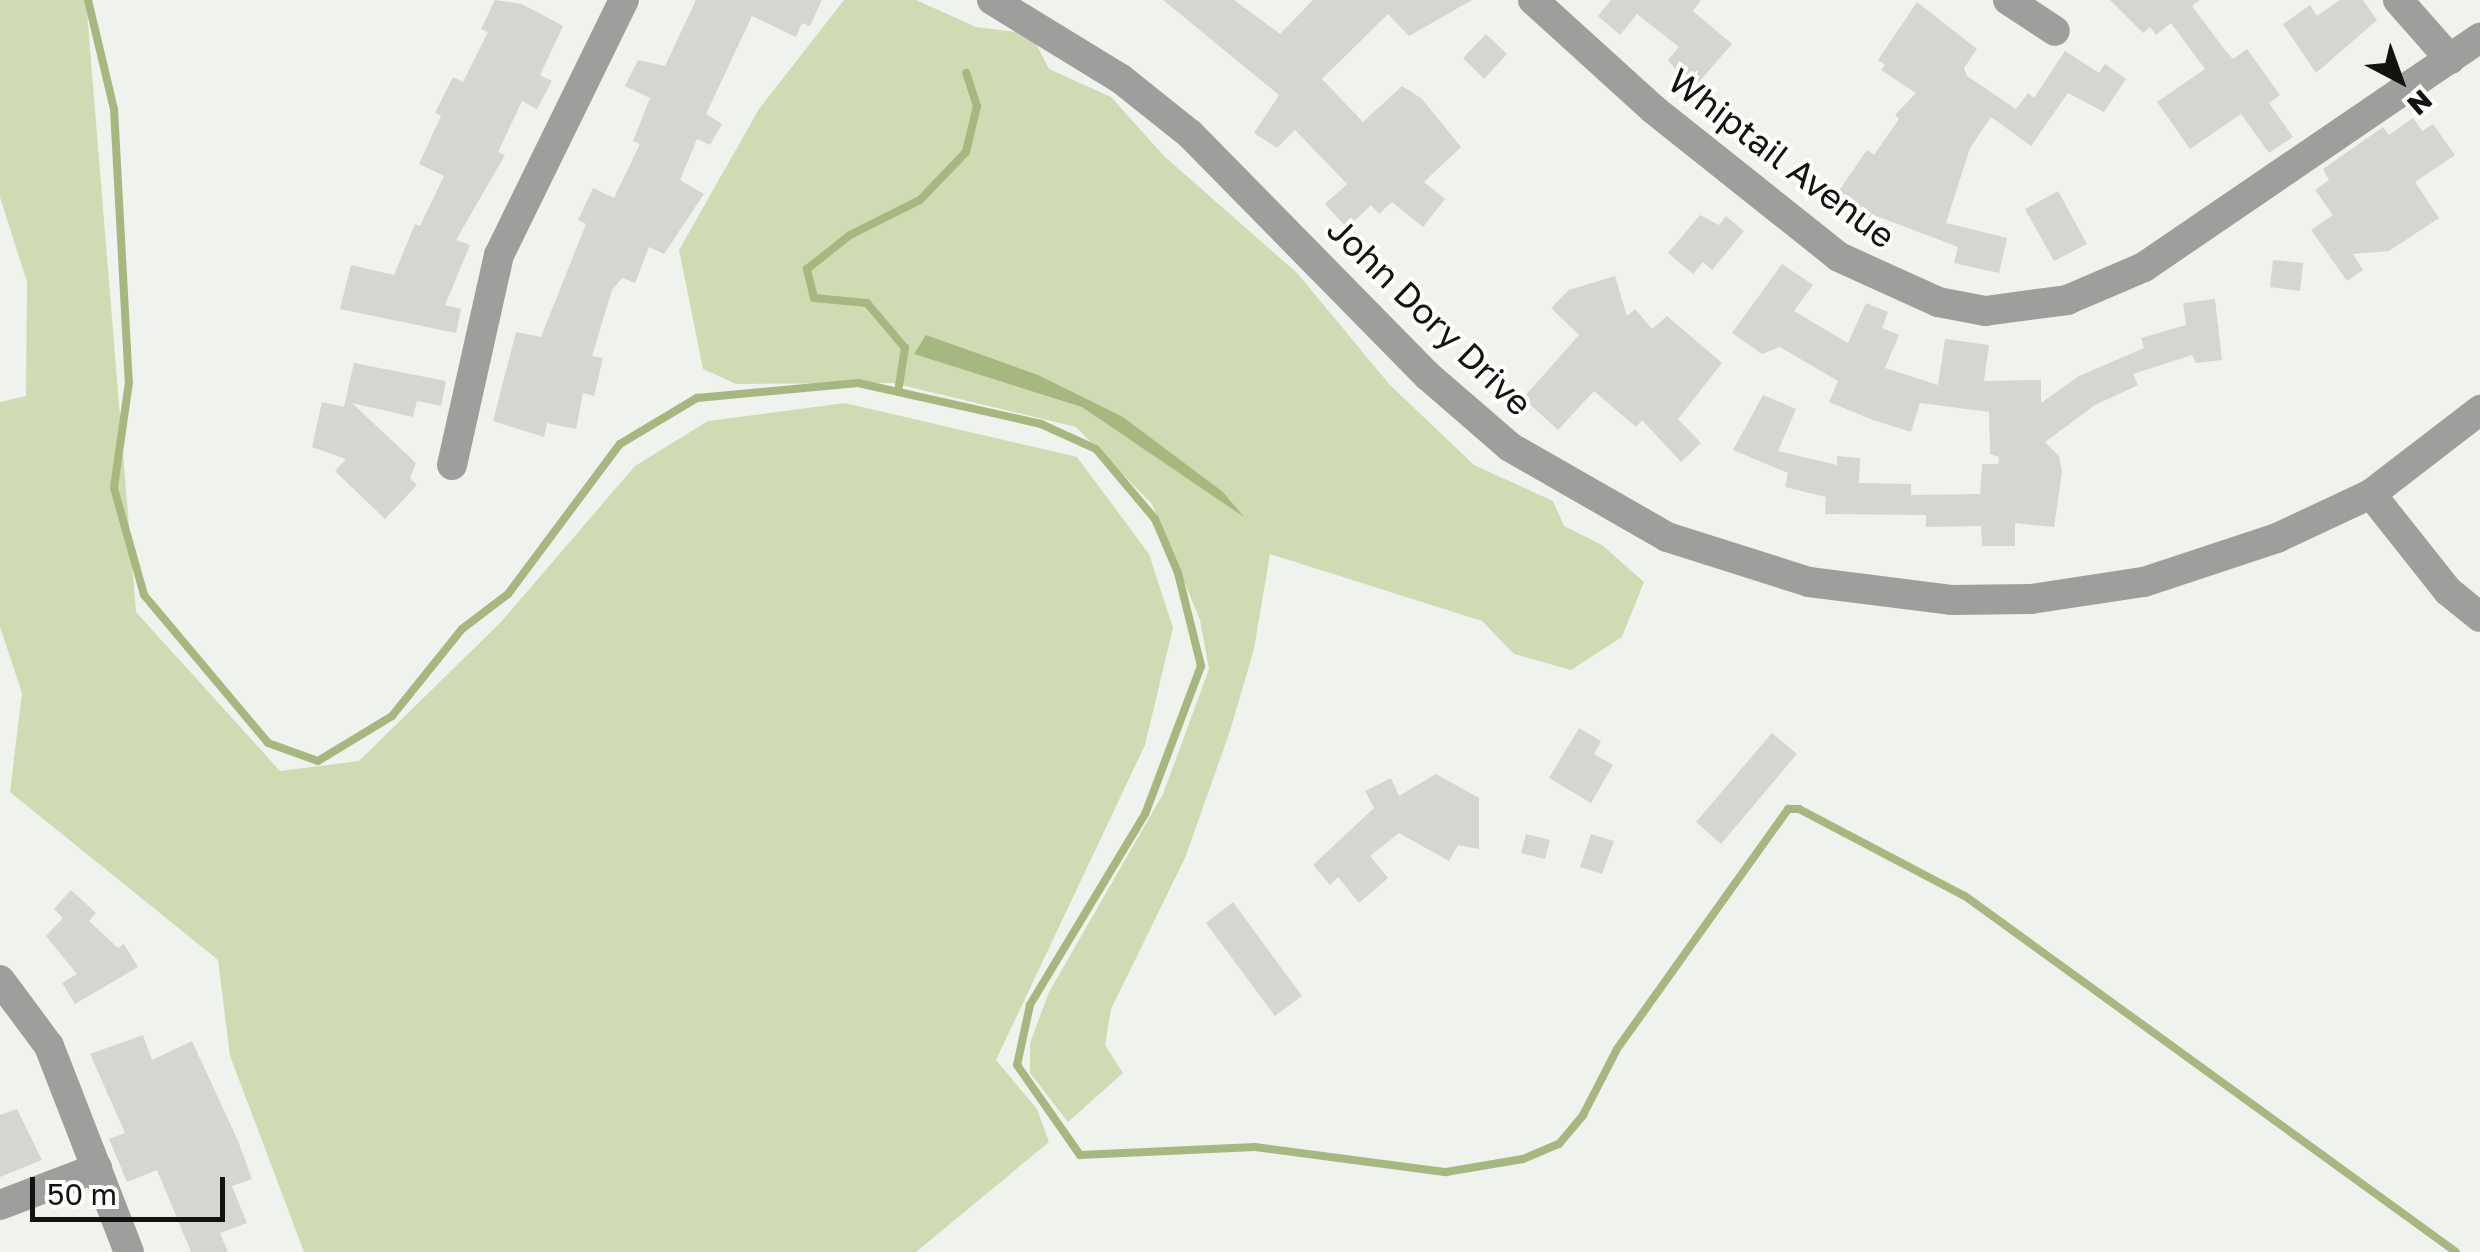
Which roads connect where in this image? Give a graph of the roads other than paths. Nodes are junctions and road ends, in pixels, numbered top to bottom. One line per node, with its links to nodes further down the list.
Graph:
1 (624, 0): 11 (street)
2 (992, 0): 6 (street, John Dory Drive)
3 (1533, 0): 9 (street, Whiptail Avenue)
4 (2008, 0): 7 (street)
5 (2398, 0): 9 (street)
6 (1046, 12): 12 (street, John Dory Drive)
7 (2055, 31)
8 (2480, 38): 9 (street, Whiptail Avenue)
9 (2450, 59)
10 (2480, 410): 12 (street, John Dory Drive)
11 (452, 465)
12 (2371, 494): 13 (street)
13 (2480, 617)
14 (0, 980): 15 (street)
15 (97, 1168): 16 (street); 17 (street)
16 (0, 1206)
17 (129, 1252)

